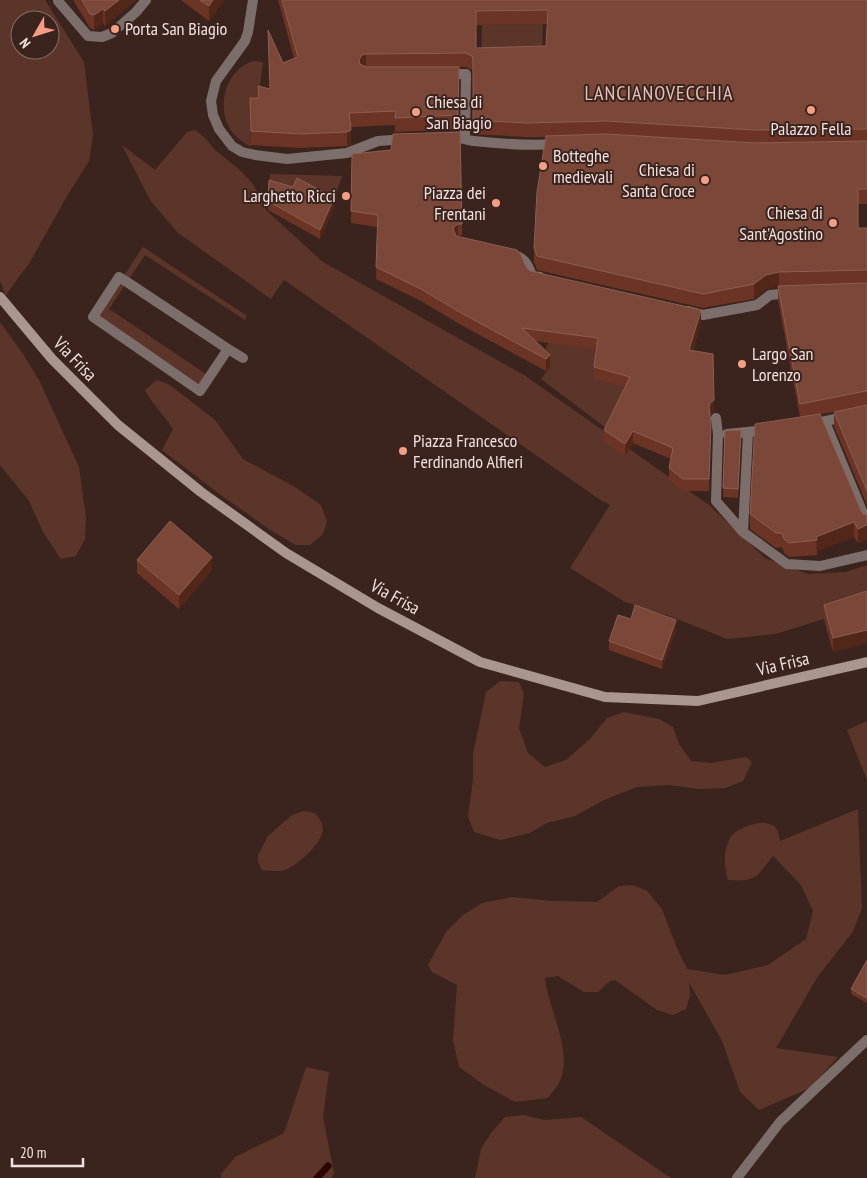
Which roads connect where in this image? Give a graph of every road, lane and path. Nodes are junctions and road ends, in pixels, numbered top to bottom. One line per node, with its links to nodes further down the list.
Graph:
1 (146, 0): 4 (street)
2 (253, 0): 9 (street)
3 (58, 1): 5 (street)
4 (120, 26)
5 (112, 34)
6 (439, 74): 8 (street)
7 (438, 137): 8 (street)
8 (462, 137): 10 (street)
9 (412, 139)
10 (569, 144)
11 (503, 252): 12 (street)
12 (551, 280)
13 (799, 293): 15 (street)
14 (0, 297): 28 (street, Via Frisa)
15 (678, 309)
16 (228, 348): 16 (street); 17 (street)
17 (243, 358)
18 (867, 412): 20 (street)
19 (716, 418): 24 (street)
20 (825, 422): 21 (street); 25 (street)
21 (806, 425)
22 (776, 429): 23 (street)
23 (748, 433): 24 (street); 26 (street)
24 (718, 434): 26 (street)
25 (867, 523)
26 (743, 532): 27 (street)
27 (867, 555)
28 (867, 662)
29 (867, 1040): 30 (street)
30 (737, 1178)

